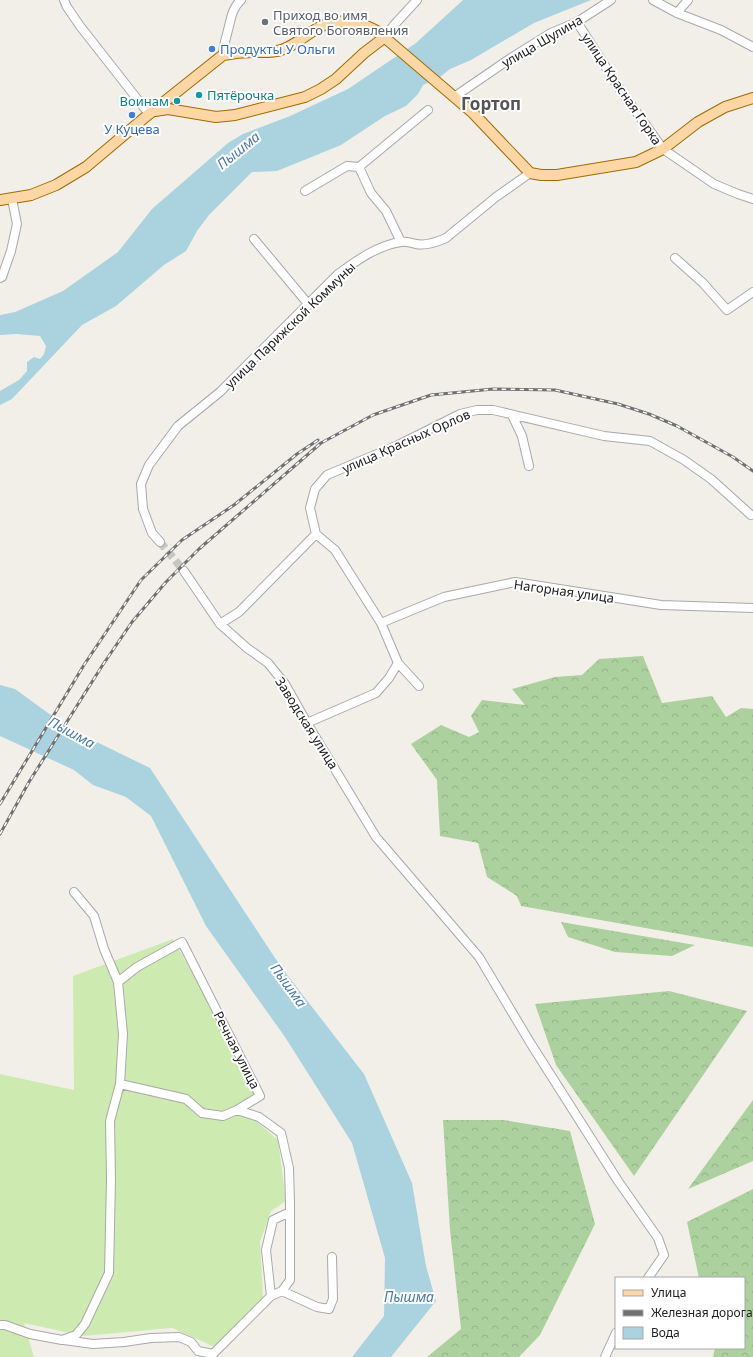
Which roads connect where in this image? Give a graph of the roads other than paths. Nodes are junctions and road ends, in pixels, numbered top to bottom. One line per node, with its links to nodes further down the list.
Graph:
1 (64, 0): 15 (street)
2 (240, 0): 11 (street)
3 (417, 0): 9 (street)
4 (611, 0): 8 (street, улица Шулина)
5 (653, 0): 7 (street)
6 (688, 0): 7 (street)
7 (677, 13): 10 (street)
8 (577, 22): 12 (street, улица Шулина); 16 (street, улица Красная Горка)
9 (385, 37): 11 (main road); 12 (main road); 15 (main road)
10 (753, 47)
11 (223, 55): 15 (main road)
12 (454, 97): 18 (main road)
13 (753, 98): 16 (main road)
14 (428, 110): 17 (street)
15 (151, 113): 21 (main road)
16 (663, 149): 18 (main road); 20 (street, улица Красная Горка)
17 (359, 167): 19 (street); 24 (street)
18 (530, 173): 24 (street, улица Парижской Коммуны)
19 (305, 191)
20 (753, 198)
21 (12, 199): 22 (main road); 26 (street)
22 (0, 200)
23 (254, 239): 28 (street)
24 (400, 242): 28 (street, улица Парижской Коммуны)
25 (675, 258): 27 (street)
26 (0, 278)
27 (753, 292)
28 (308, 305): 33 (street, улица Парижской Коммуны)
29 (512, 415): 30 (street); 31 (street, улица Красных Орлов); 32 (street, улица Красных Орлов)
30 (529, 466)
31 (751, 515)
32 (316, 534): 36 (street); 37 (street)
33 (160, 542)
34 (184, 571): 37 (street, Заводская улица)
35 (753, 608): 36 (street, Нагорная улица)
36 (381, 623): 38 (street)
37 (220, 624): 40 (street, Заводская улица)
38 (398, 663): 39 (street); 40 (street)
39 (420, 686)
40 (307, 724): 47 (street, Заводская улица)
41 (74, 892): 42 (street)
42 (118, 982): 43 (street); 44 (street, Речная улица)
43 (120, 1084): 44 (street); 52 (street)
44 (237, 1110): 45 (street)
45 (290, 1212): 48 (street); 49 (street)
46 (332, 1257): 48 (street)
47 (649, 1277)
48 (282, 1291): 49 (street)
49 (271, 1296): 54 (street)
50 (0, 1325): 52 (street)
51 (615, 1335): 55 (street)
52 (62, 1340): 53 (street)
53 (198, 1354): 54 (street)
54 (213, 1356)
55 (605, 1357)

